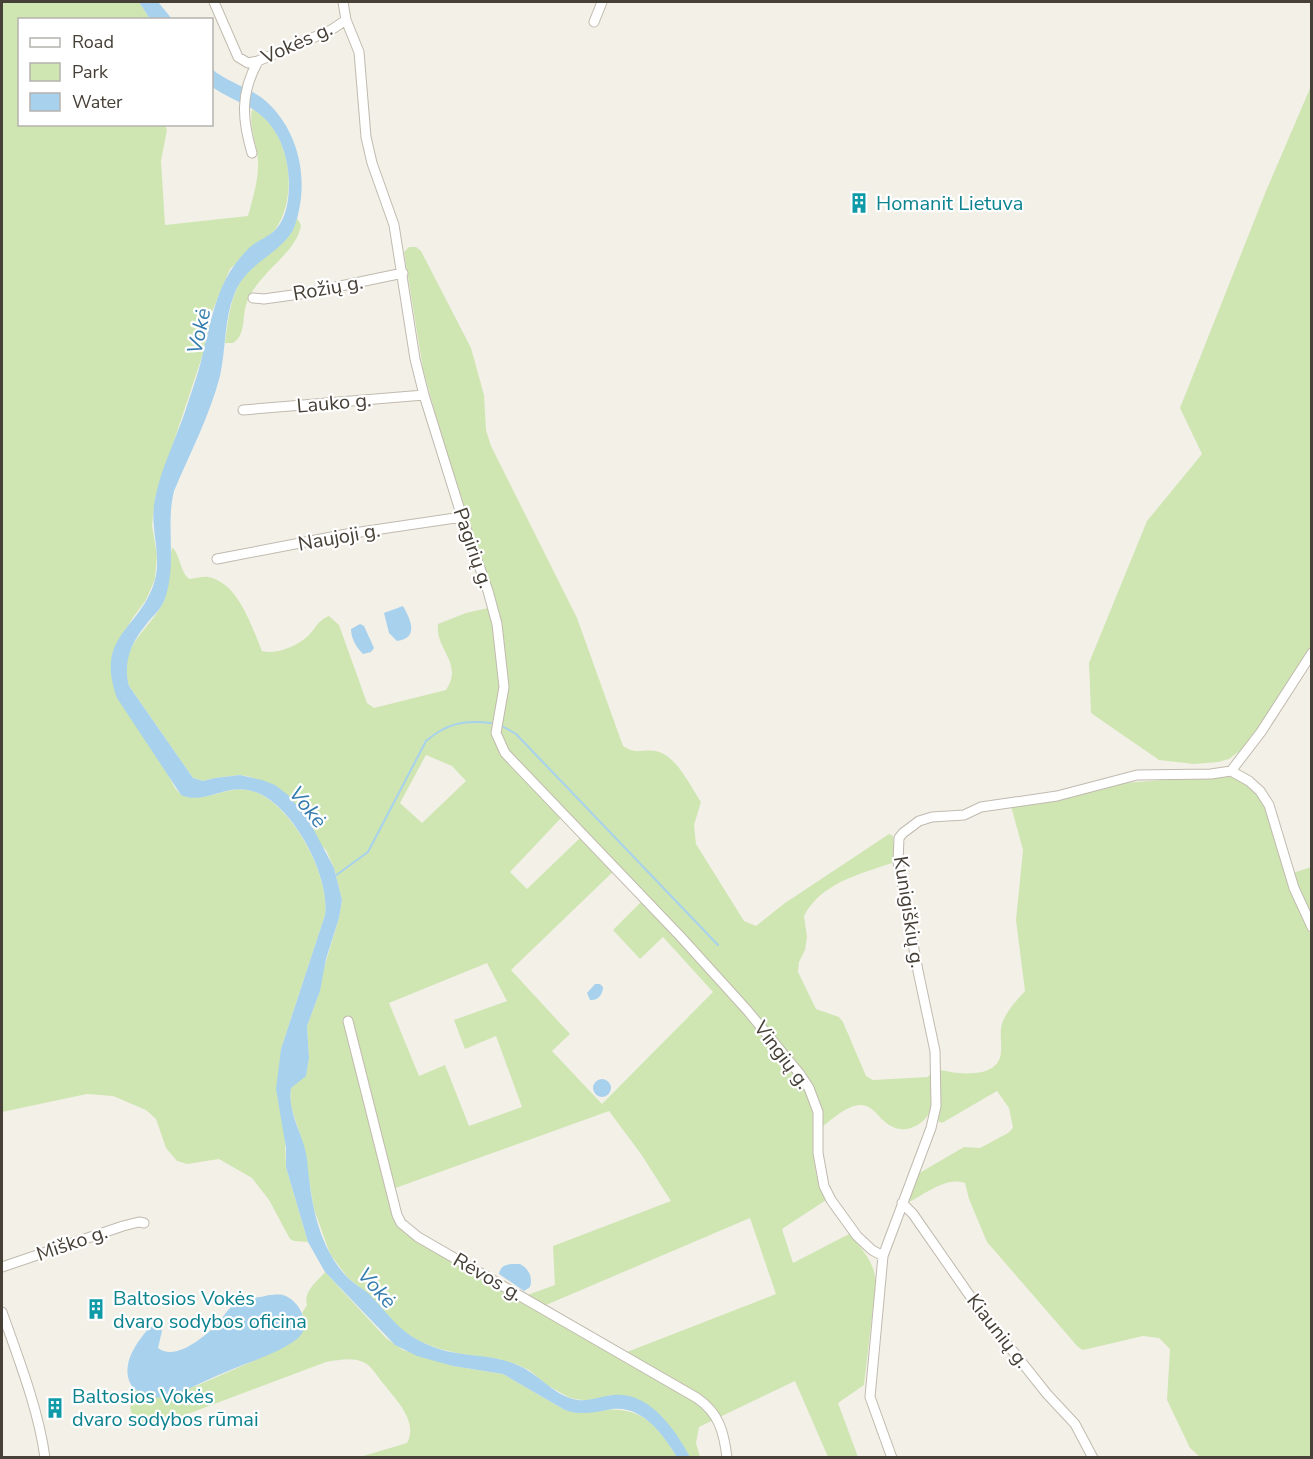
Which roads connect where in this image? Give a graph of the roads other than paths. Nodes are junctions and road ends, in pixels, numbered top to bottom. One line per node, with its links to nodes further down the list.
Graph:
1 (214, 2): 6 (street, Vokės g.)
2 (343, 2): 4 (street, Pagirių g.)
3 (602, 2): 5 (street)
4 (346, 20): 6 (street, Vokės g.); 8 (street, Pagirių g.)
5 (594, 22)
6 (258, 61): 7 (street)
7 (252, 153)
8 (403, 273): 9 (street, Rožių g.); 10 (street, Pagirių g.)
9 (253, 298)
10 (424, 395): 11 (street, Lauko g.); 12 (street, Pagirių g.)
11 (243, 410)
12 (462, 517): 13 (street, Naujoji g.); 18 (street, Pagirių g.)
13 (217, 559)
14 (1311, 652): 15 (street)
15 (1231, 771): 16 (street); 20 (street, Kunigiškių g.)
16 (1307, 913): 17 (street)
17 (1311, 926)
18 (747, 1010): 22 (street, Vingių g.)
19 (348, 1021): 26 (street, Rėvos g.)
20 (902, 1203): 22 (street, Kunigiškių g.); 28 (street, Kiaunių g.)
21 (144, 1222): 23 (street, Miško g.)
22 (883, 1256): 27 (street, Kunigiškių g.)
23 (2, 1267)
24 (2, 1312): 25 (street)
25 (45, 1458)
26 (728, 1458)
27 (892, 1458)
28 (1093, 1458)

